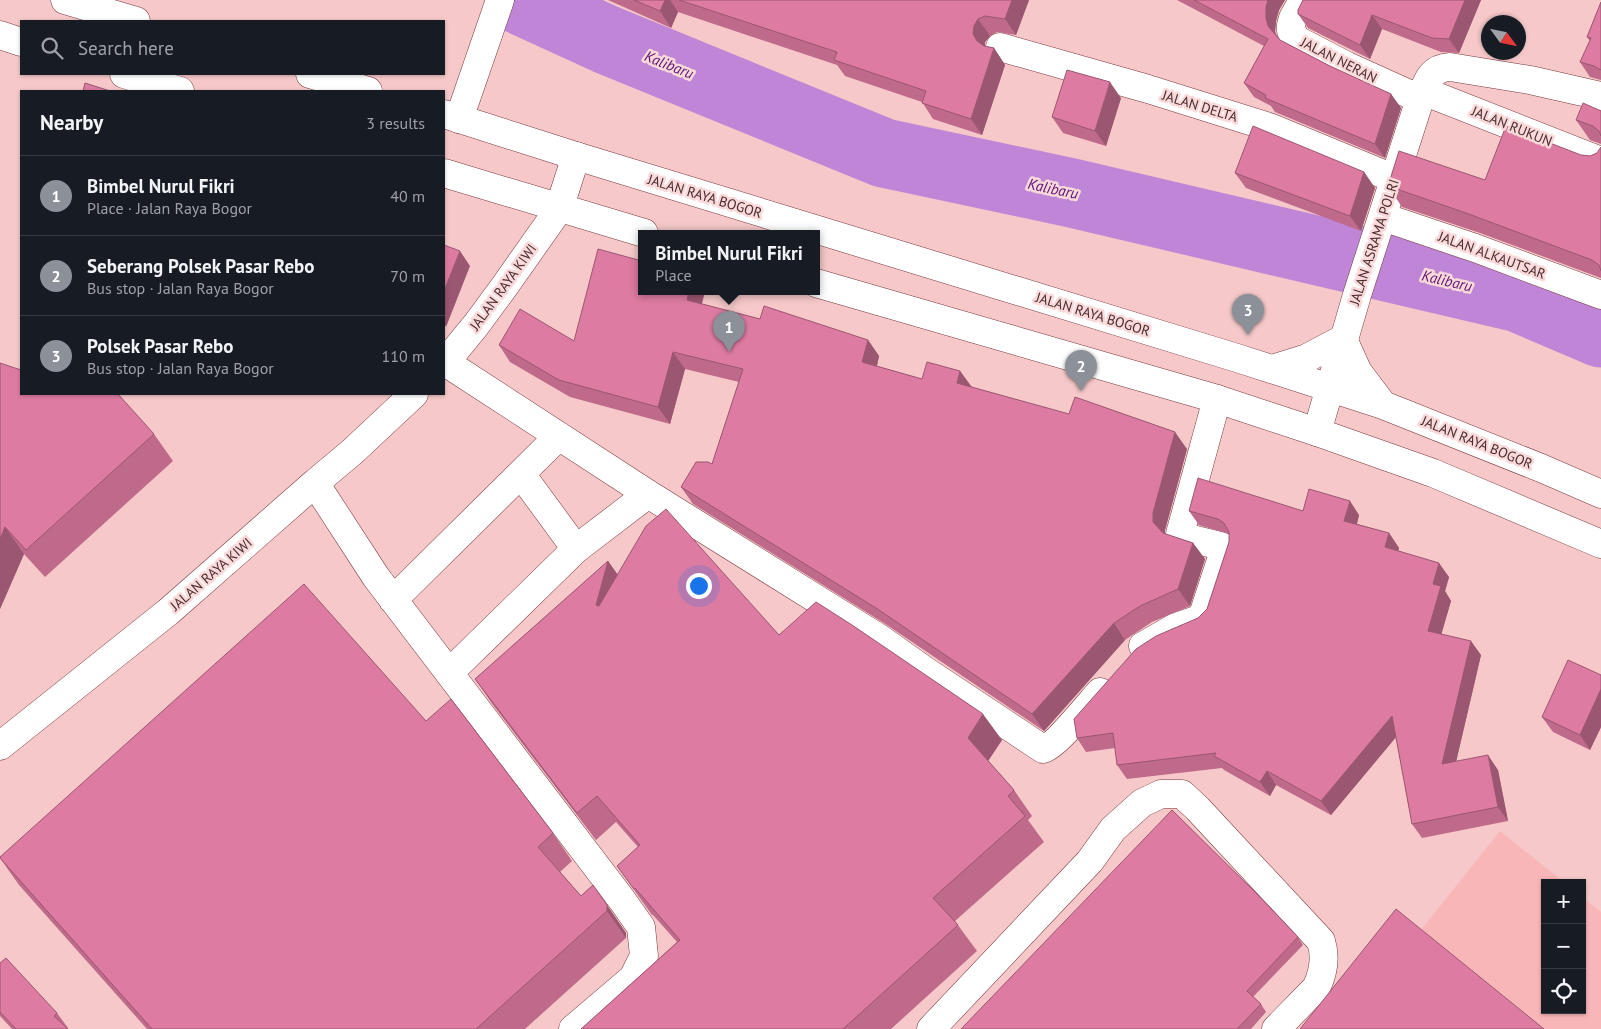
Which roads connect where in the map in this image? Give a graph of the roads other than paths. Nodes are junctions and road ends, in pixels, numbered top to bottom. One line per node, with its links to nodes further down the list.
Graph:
1 (65, 0): 4 (main road)
2 (1303, 0): 12 (main road, JALAN NERAN)
3 (497, 10): 14 (main road)
4 (133, 20)
5 (0, 35): 6 (main road)
6 (20, 42)
7 (1000, 48): 18 (main road, JALAN DELTA)
8 (127, 75): 10 (main road)
9 (313, 75): 11 (main road)
10 (177, 90)
11 (365, 90)
12 (1422, 95): 13 (main road, JALAN ASRAMA POLRI); 16 (main road, JALAN RUKUN); 18 (main road, JALAN ASRAMA POLRI)
13 (1601, 96)
14 (451, 116): 15 (main road, JALAN RAYA BOGOR)
15 (576, 156): 19 (main road); 21 (main road, JALAN RAYA BOGOR)
16 (1601, 161)
17 (445, 173): 19 (main road)
18 (1395, 179): 20 (main road, JALAN ASRAMA POLRI)
19 (559, 209): 22 (main road); 27 (main road, JALAN RAYA KIWI)
20 (1383, 217): 25 (main road, JALAN ALKAUTSAR); 26 (main road, JALAN ASRAMA POLRI)
21 (818, 230)
22 (638, 231)
23 (820, 231): 29 (main road, JALAN RAYA BOGOR)
24 (820, 284): 32 (main road)
25 (1601, 296)
26 (1343, 339): 29 (main road); 30 (main road, JALAN ASRAMA POLRI); 33 (main road)
27 (445, 362)
28 (445, 364): 35 (main road)
29 (1272, 369): 30 (main road, JALAN RAYA BOGOR)
30 (1330, 388): 33 (main road, JALAN RAYA BOGOR); 34 (main road, JALAN ASRAMA POLRI)
31 (413, 395): 37 (main road, JALAN RAYA KIWI)
32 (1216, 399): 34 (main road); 38 (main road)
33 (1383, 405): 39 (main road, JALAN RAYA BOGOR)
34 (1317, 432): 40 (main road)
35 (559, 436): 36 (main road); 38 (main road)
36 (520, 474): 41 (main road); 42 (main road)
37 (315, 483): 42 (main road); 44 (main road, JALAN RAYA KIWI)
38 (648, 494): 41 (main road)
39 (1601, 494)
40 (1601, 544)
41 (576, 549): 43 (main road)
42 (393, 600): 43 (main road)
43 (449, 673): 45 (main road)
44 (0, 746)
45 (572, 1029)
46 (931, 1029): 47 (main road)
47 (1276, 1029)

